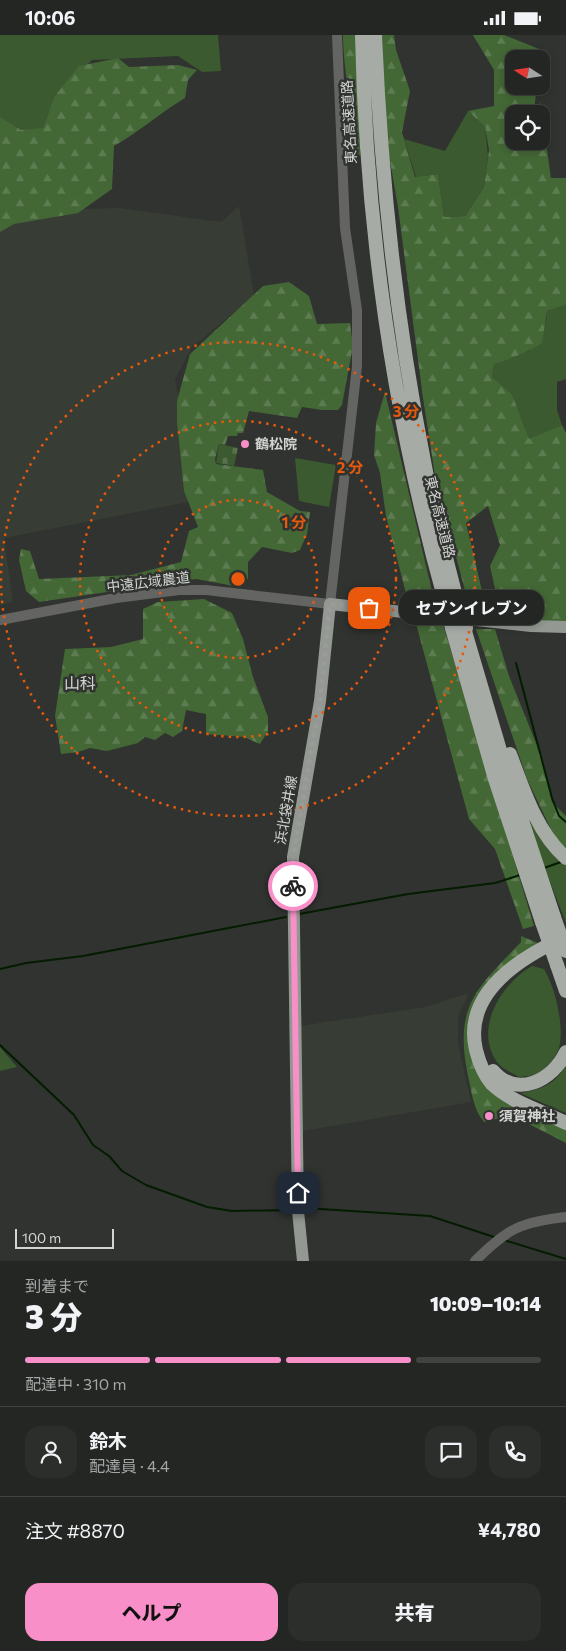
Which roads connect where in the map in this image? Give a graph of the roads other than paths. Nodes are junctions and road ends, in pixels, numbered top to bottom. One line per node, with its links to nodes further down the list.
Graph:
1 (337, 35): 4 (street)
2 (362, 35): 5 (highway, 東名高速道路)
3 (375, 35): 5 (highway, 東名高速道路)
4 (330, 604): 6 (street, 中遠広域農道); 7 (main road); 18 (main road, 浜北袋井線)
5 (453, 609): 8 (highway, 東名高速道路, bridge)
6 (0, 620)
7 (566, 627)
8 (461, 628): 9 (highway); 10 (highway, 東名高速道路)
9 (566, 858)
10 (548, 919): 13 (highway, 東名高速道路, bridge); 14 (highway, 東名高速道路, bridge)
11 (566, 937): 16 (highway)
12 (566, 946): 15 (highway)
13 (566, 951)
14 (565, 991)
15 (566, 1052)
16 (566, 1123)
17 (566, 1217): 19 (street)
18 (302, 1261)
19 (474, 1261)

